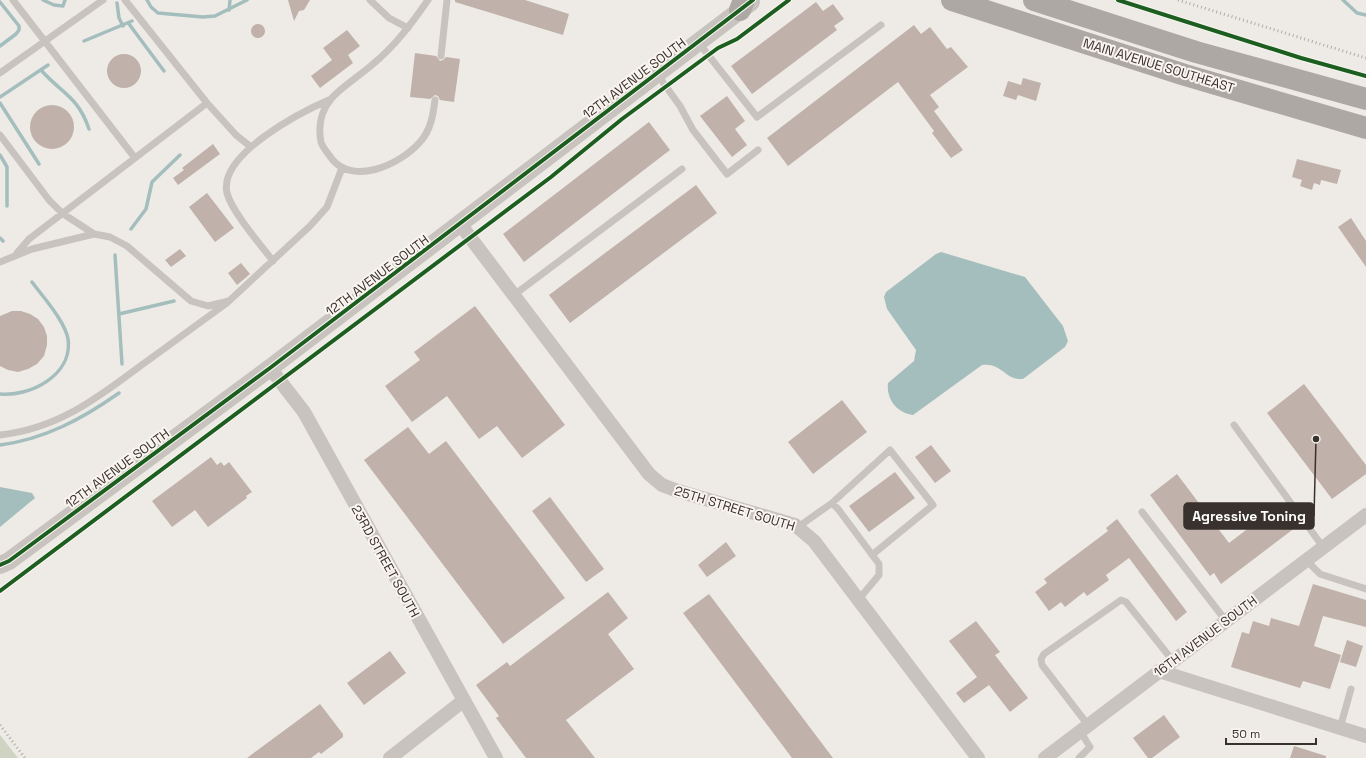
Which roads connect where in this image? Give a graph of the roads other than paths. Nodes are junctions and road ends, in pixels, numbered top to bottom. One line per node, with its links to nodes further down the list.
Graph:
1 (13, 0): 12 (lane)
2 (103, 0): 12 (lane)
3 (126, 0): 20 (lane)
4 (370, 0): 11 (lane)
5 (428, 0): 11 (lane)
6 (447, 0): 14 (lane)
7 (952, 0): 21 (main road, MAIN AVENUE SOUTHEAST)
8 (1034, 0): 18 (main road, MAIN AVENUE SOUTHEAST)
9 (746, 3): 13 (street, 12TH AVENUE SOUTH)
10 (881, 25): 13 (lane)
11 (408, 28): 17 (lane)
12 (44, 41): 15 (lane); 25 (lane)
13 (698, 42): 16 (street, 12TH AVENUE SOUTH)
14 (440, 56)
15 (0, 73)
16 (657, 73): 24 (lane); 29 (street, 12TH AVENUE SOUTH)
17 (331, 99): 23 (lane); 26 (lane)
18 (1366, 99)
19 (435, 100): 26 (lane)
20 (206, 103): 23 (lane); 25 (lane)
21 (1366, 128)
22 (0, 135): 28 (lane)
23 (251, 147): 32 (lane)
24 (758, 150)
25 (135, 158): 28 (lane)
26 (342, 168): 32 (lane)
27 (682, 169): 34 (lane)
28 (62, 214): 30 (lane); 31 (lane)
29 (460, 224): 34 (street, 25TH STREET SOUTH); 36 (street, 12TH AVENUE SOUTH)
30 (94, 234): 31 (lane); 35 (lane)
31 (17, 254): 33 (lane)
32 (272, 261): 35 (lane)
33 (0, 262)
34 (514, 295): 42 (street, 25TH STREET SOUTH)
35 (229, 301): 38 (lane)
36 (270, 368): 46 (street, 12TH AVENUE SOUTH); 53 (street, 23RD STREET SOUTH)
37 (1234, 425): 43 (lane)
38 (0, 435)
39 (832, 503): 42 (lane); 44 (lane); 44 (lane)
40 (1142, 512): 49 (lane)
41 (1366, 515): 43 (street, 16TH AVENUE SOUTH)
42 (798, 527): 48 (street, 25TH STREET SOUTH)
43 (1323, 547): 45 (street, 16TH AVENUE SOUTH)
44 (872, 555): 48 (lane)
45 (1306, 560): 47 (lane); 49 (street, 16TH AVENUE SOUTH)
46 (3, 566)
47 (1366, 589)
48 (859, 600): 59 (street, 25TH STREET SOUTH)
49 (1226, 621): 50 (street, 16TH AVENUE SOUTH)
50 (1173, 661): 51 (street, 16TH AVENUE SOUTH); 54 (lane)
51 (1160, 671): 54 (street, 16TH AVENUE SOUTH); 55 (street)
52 (1351, 689): 55 (lane)
53 (463, 701): 57 (street); 58 (street, 23RD STREET SOUTH)
54 (1084, 728): 60 (street, 16TH AVENUE SOUTH); 61 (lane)
55 (1340, 728): 56 (street)
56 (1366, 736)
57 (390, 758)
58 (496, 758)
59 (978, 758)
60 (1045, 758)
61 (1079, 758)

